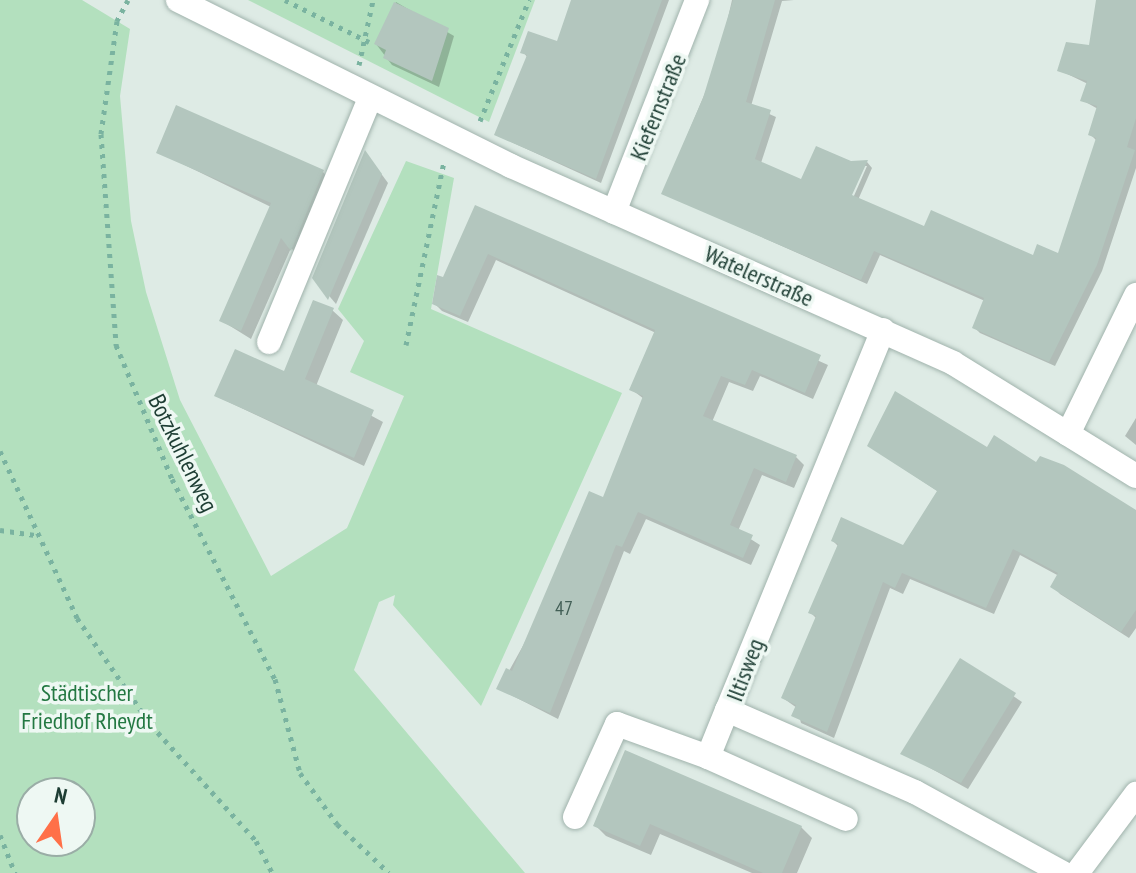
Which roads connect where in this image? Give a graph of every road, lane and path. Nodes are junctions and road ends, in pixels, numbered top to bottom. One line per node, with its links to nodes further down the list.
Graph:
1 (128, 0): 28 (path, Botzkuhlenweg)
2 (178, 0): 8 (street, Watelerstraße)
3 (285, 0): 7 (path)
4 (373, 0): 7 (path)
5 (529, 0): 9 (path)
6 (697, 0): 10 (street, Kiefernstraße)
7 (369, 42): 8 (path)
8 (359, 93): 9 (street, Watelerstraße); 13 (street)
9 (459, 141): 10 (street, Watelerstraße); 14 (path)
10 (614, 212): 12 (street, Watelerstraße)
11 (1136, 295): 15 (street)
12 (883, 330): 15 (street, Watelerstraße); 20 (street, Iltisweg)
13 (269, 342)
14 (406, 345)
15 (1068, 434): 17 (street, Watelerstraße)
16 (0, 451): 19 (path)
17 (1136, 476)
18 (0, 530): 19 (path)
19 (37, 535): 27 (path)
20 (736, 714): 21 (street); 29 (street, Iltisweg)
21 (708, 757): 23 (street); 24 (street)
22 (1136, 794): 30 (street)
23 (575, 817)
24 (846, 819)
25 (0, 835): 26 (path)
26 (15, 873)
27 (272, 873)
28 (389, 873)
29 (1063, 873)
30 (1077, 873)

